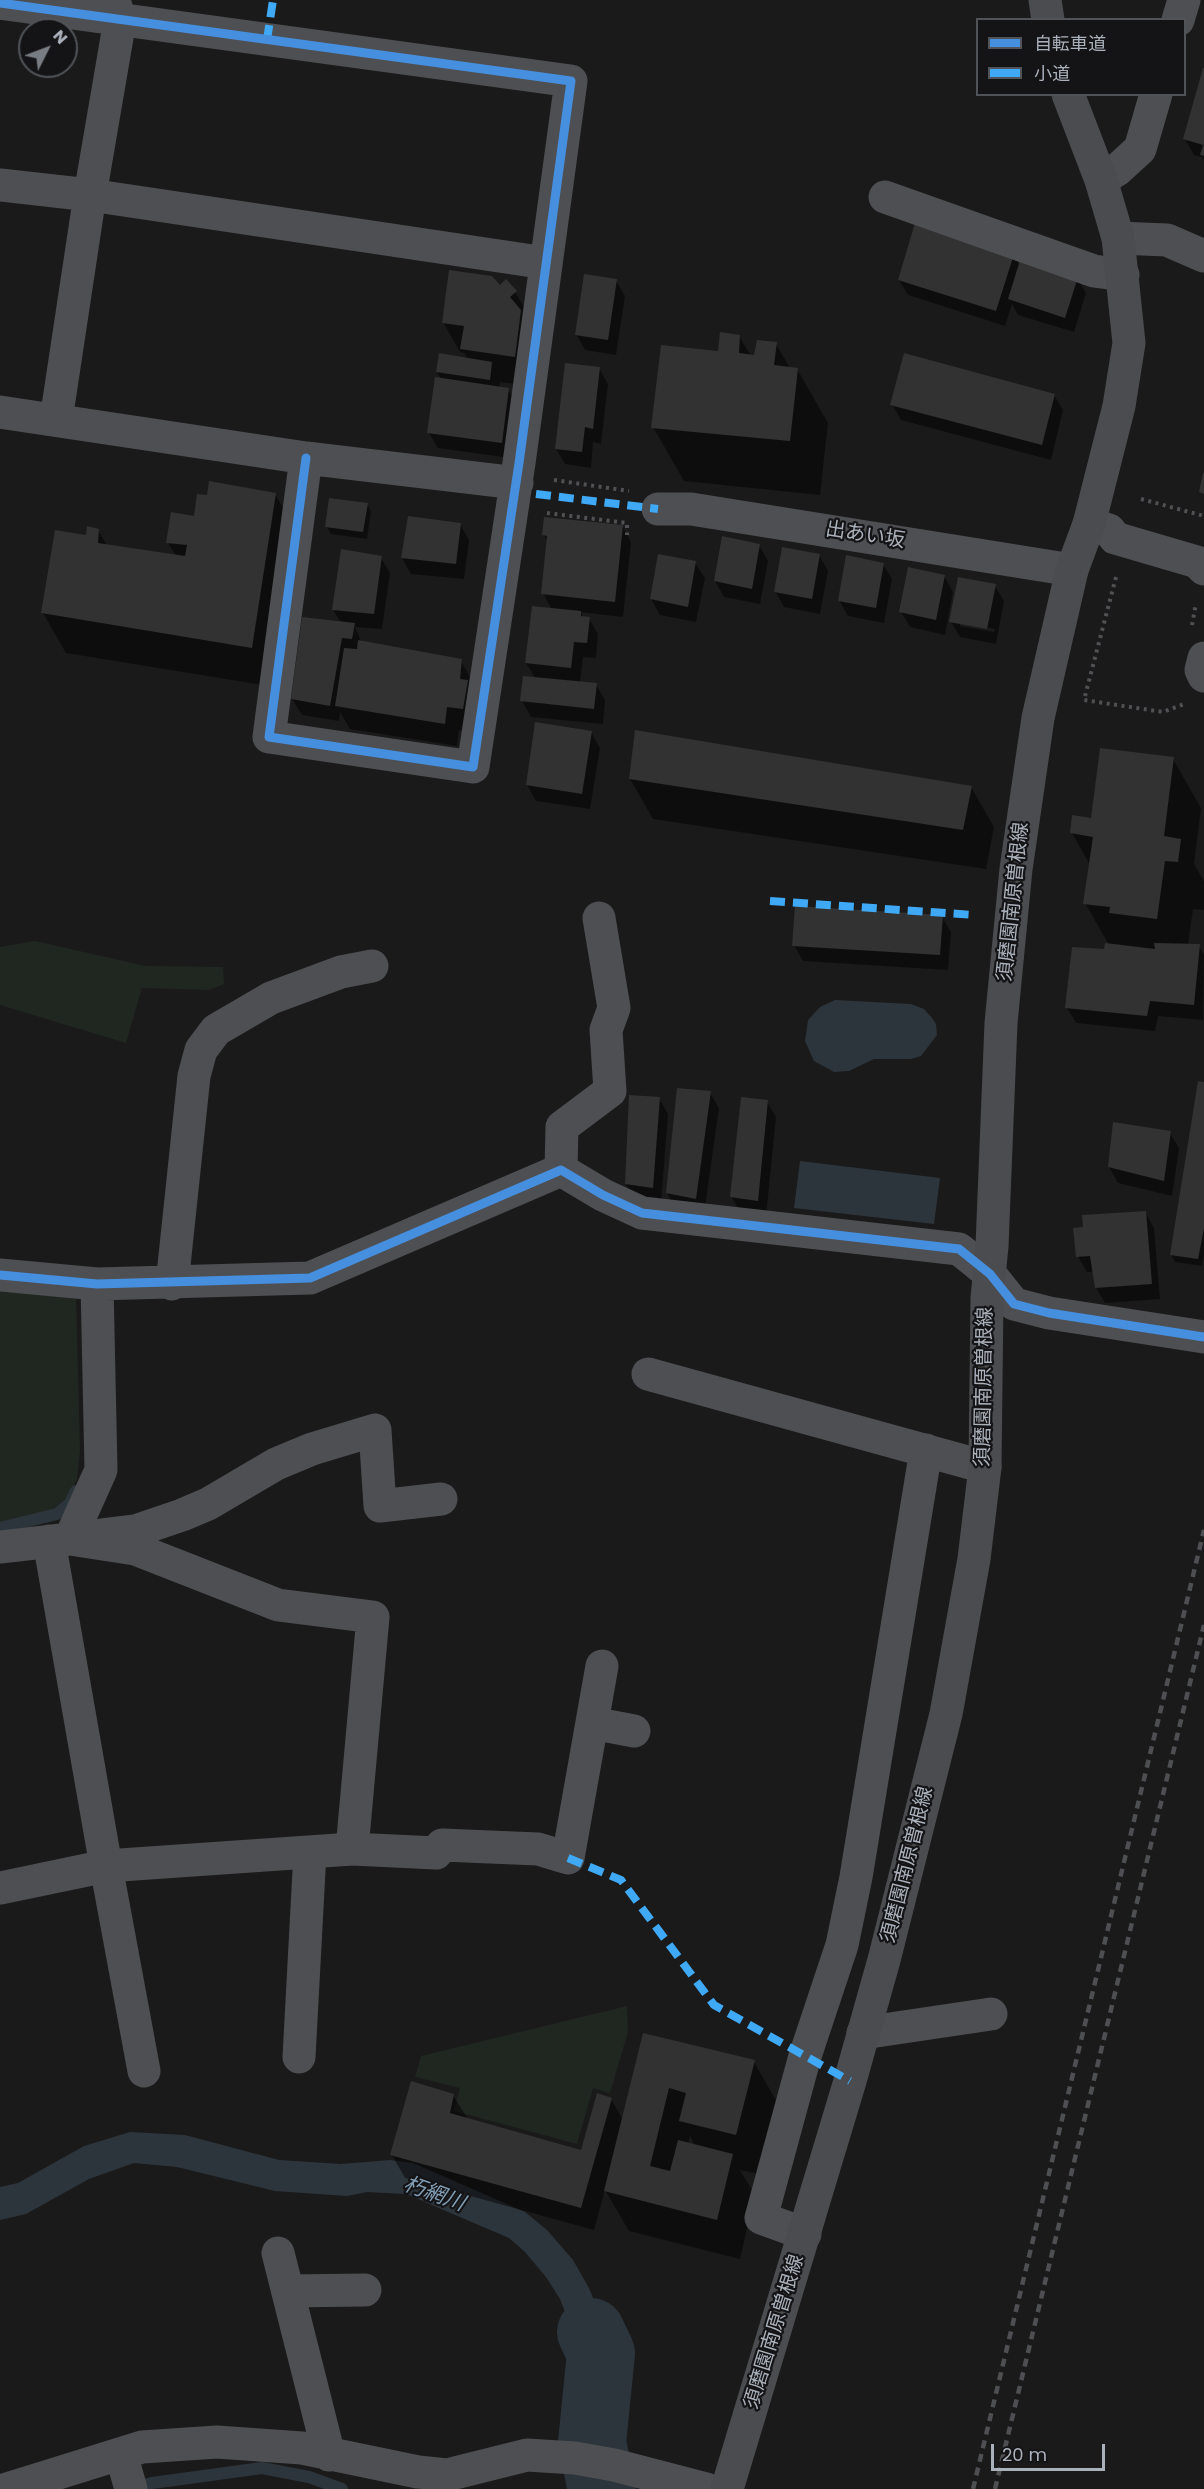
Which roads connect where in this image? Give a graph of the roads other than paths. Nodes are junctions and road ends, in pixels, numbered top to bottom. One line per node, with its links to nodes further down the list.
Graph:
1 (1045, 0): 5 (main road)
2 (1184, 0): 6 (street)
3 (0, 3): 4 (street)
4 (117, 10): 11 (street); 15 (street)
5 (1048, 18)
6 (1179, 18)
7 (1069, 96): 9 (main road, 須磨園南原曽根線)
8 (1155, 96): 9 (street)
9 (1101, 180): 13 (main road, 須磨園南原曽根線)
10 (0, 185): 11 (street)
11 (90, 195): 15 (street); 18 (street)
12 (885, 197): 16 (street)
13 (1118, 238): 14 (street); 16 (main road, 須磨園南原曽根線)
14 (1204, 256)
15 (546, 263): 20 (street)
16 (1123, 275): 22 (main road, 須磨園南原曽根線)
17 (0, 412): 18 (street)
18 (56, 420): 19 (street)
19 (306, 458): 20 (street); 20 (street)
20 (517, 483)
21 (649, 501): 25 (street, 出あい坂)
22 (1099, 527): 23 (street); 24 (street); 25 (main road, 須磨園南原曽根線)
23 (1204, 544)
24 (1204, 569)
25 (1072, 570): 31 (main road, 須磨園南原曽根線)
26 (1204, 658): 27 (street)
27 (1204, 676)
28 (599, 918): 30 (street)
29 (372, 966): 34 (street)
30 (561, 1170): 31 (street); 34 (street)
31 (990, 1274): 35 (street); 38 (main road, 須磨園南原曽根線)
32 (0, 1275): 33 (street)
33 (97, 1284): 34 (street); 40 (street)
34 (172, 1284)
35 (1204, 1337)
36 (648, 1374): 37 (street)
37 (926, 1450): 38 (street); 53 (street)
38 (985, 1467): 50 (main road, 須磨園南原曽根線)
39 (441, 1499): 40 (street)
40 (59, 1540): 41 (street); 45 (street); 47 (street)
41 (0, 1547)
42 (602, 1666): 43 (street)
43 (592, 1723): 44 (street); 45 (street)
44 (634, 1731)
45 (352, 1849): 46 (street)
46 (310, 1852): 47 (street); 51 (street)
47 (106, 1866): 48 (street); 52 (street)
48 (0, 1888)
49 (991, 2014): 50 (street)
50 (863, 2033): 53 (main road, 須磨園南原曽根線)
51 (299, 2057)
52 (144, 2071)
53 (804, 2234): 62 (main road, 須磨園南原曽根線)
54 (278, 2253): 56 (street)
55 (364, 2290): 56 (street)
56 (288, 2291): 57 (street)
57 (329, 2455): 58 (street); 61 (street)
58 (126, 2472): 60 (street)
59 (0, 2479): 60 (street)
60 (4, 2489)
61 (706, 2489)
62 (727, 2489)

